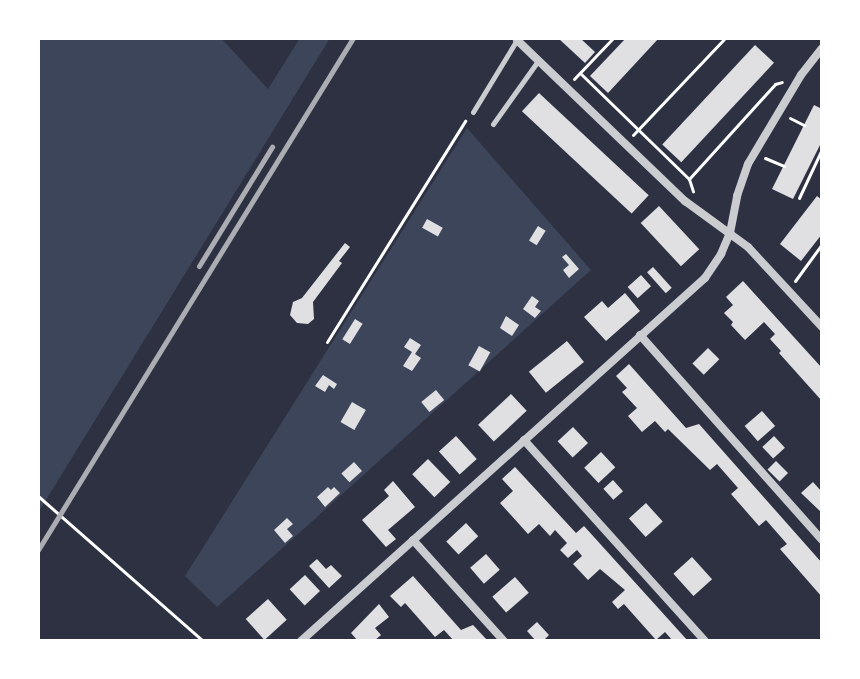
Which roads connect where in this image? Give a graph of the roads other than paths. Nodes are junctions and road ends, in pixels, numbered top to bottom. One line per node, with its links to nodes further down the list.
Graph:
1 (518, 39): 3 (street); 4 (lane)
2 (822, 48): 6 (street)
3 (538, 61): 5 (lane); 6 (street)
4 (473, 112)
5 (493, 124)
6 (730, 233): 7 (street); 8 (street)
7 (822, 327)
8 (640, 335): 9 (street); 11 (street)
9 (524, 440): 10 (street); 14 (street)
10 (413, 540): 12 (street); 13 (street)
11 (822, 540)
12 (301, 641)
13 (504, 641)
14 (705, 641)

